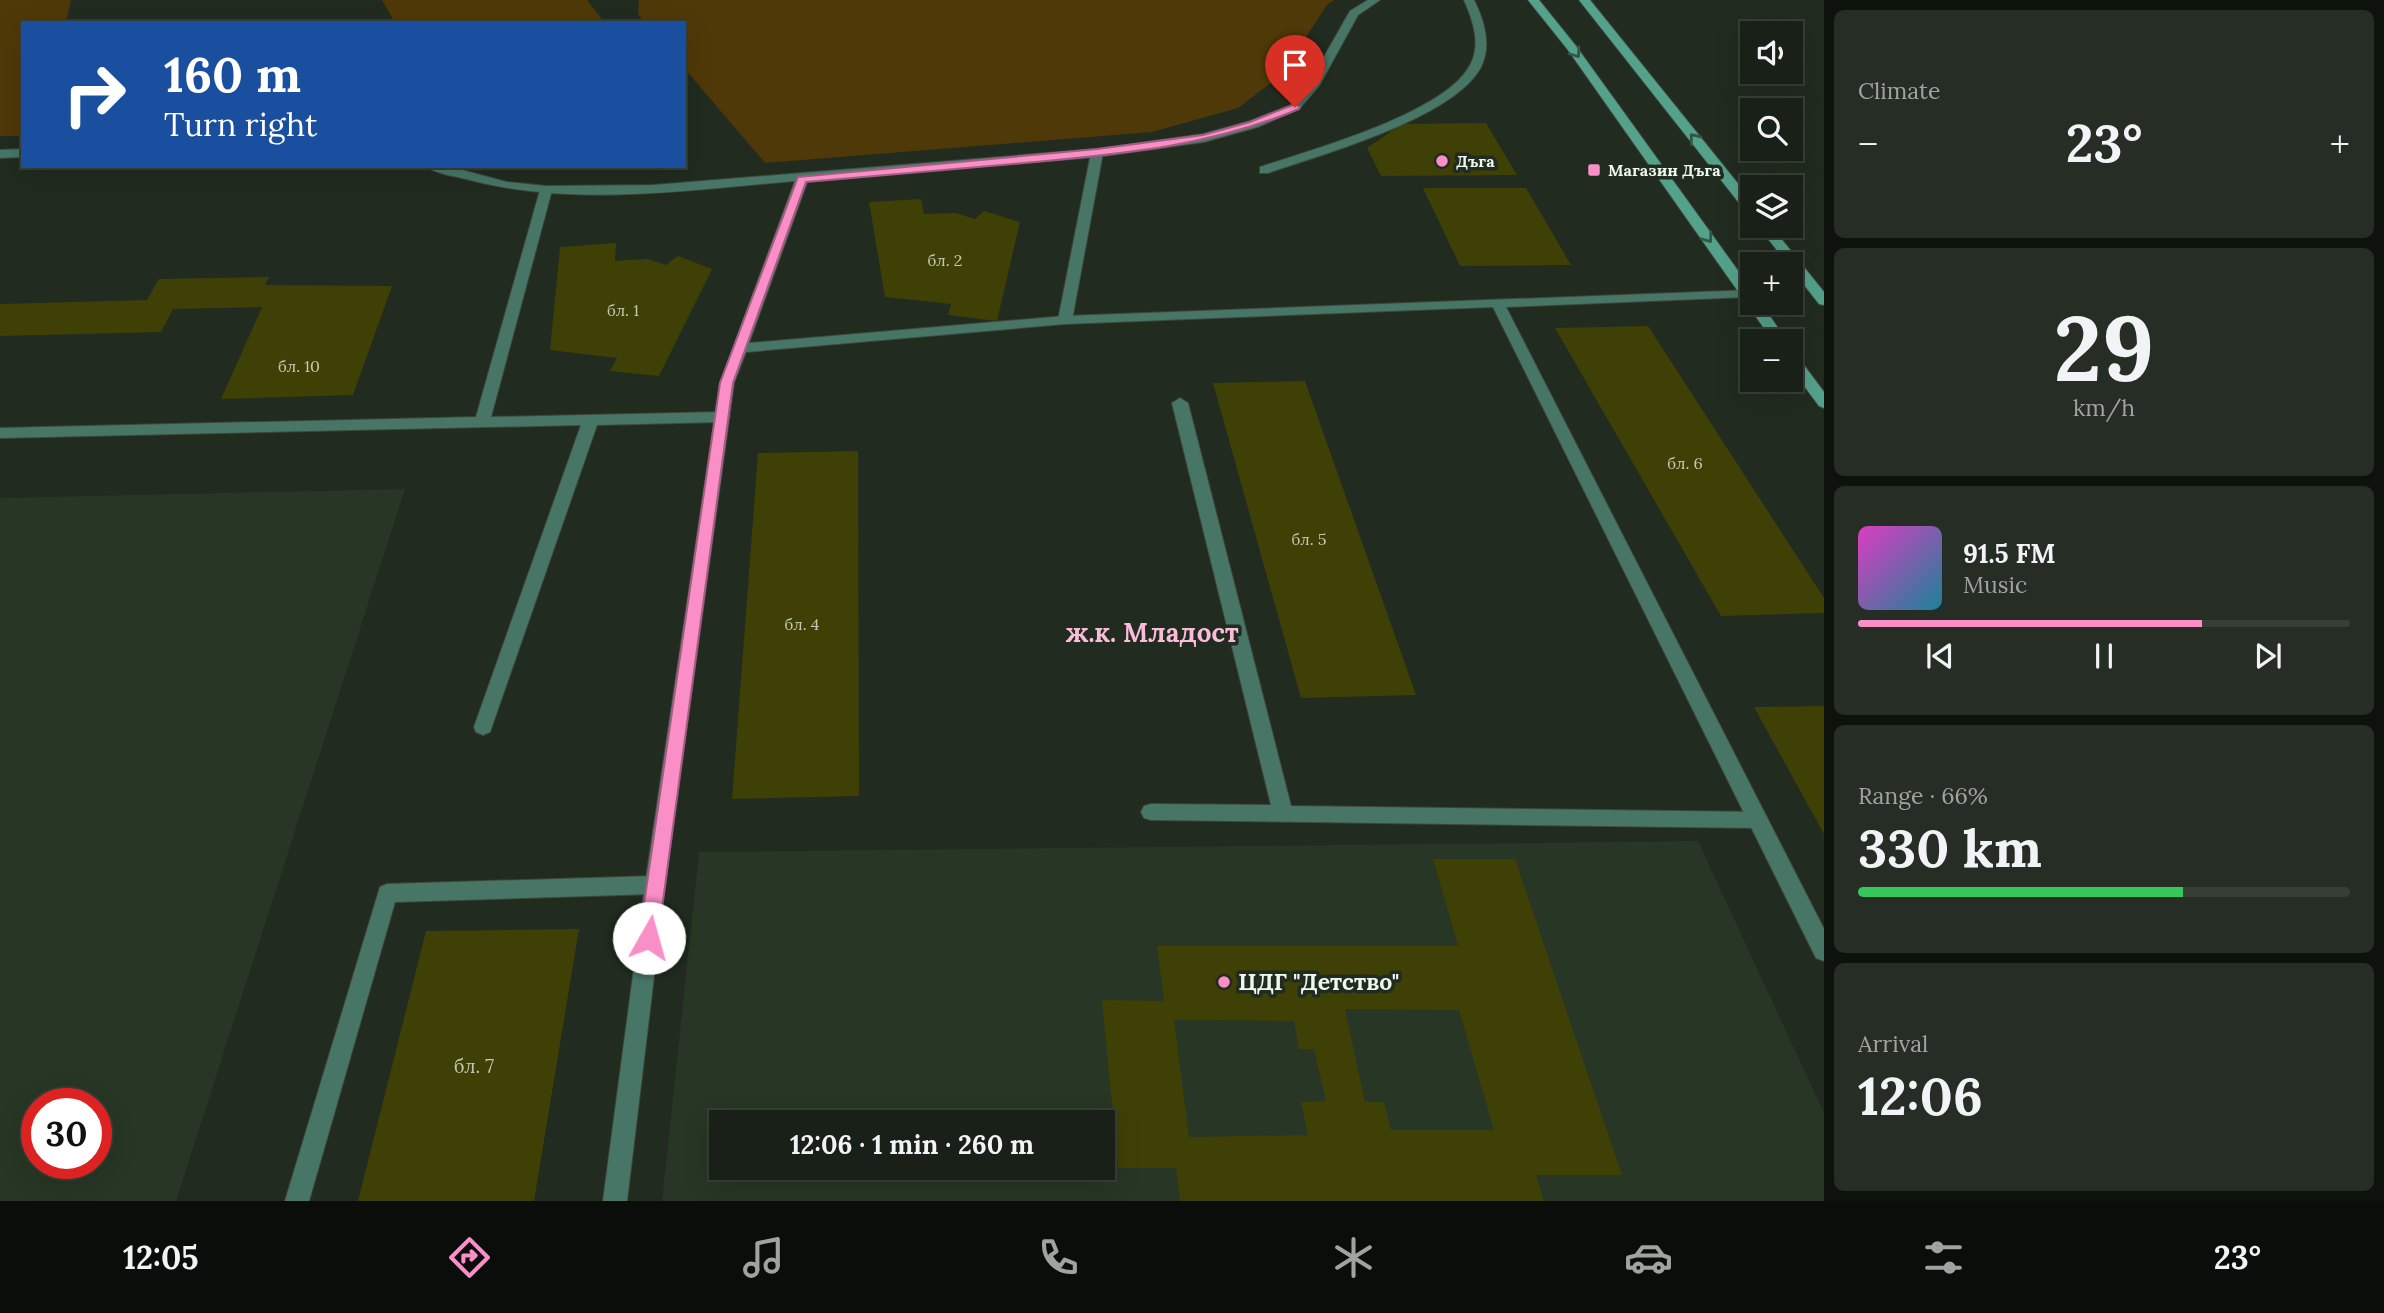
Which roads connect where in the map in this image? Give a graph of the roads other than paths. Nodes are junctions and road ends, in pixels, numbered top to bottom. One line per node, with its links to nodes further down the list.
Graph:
1 (1375, 0): 6 (street)
2 (1469, 0): 9 (street)
3 (1533, 0): 14 (main road, one-way to 14)
4 (1584, 0): 12 (main road, one-way to 4)
5 (21, 153): 7 (street)
6 (1097, 153): 10 (street); 18 (street)
7 (0, 154)
8 (439, 168): 11 (street)
9 (1264, 170)
10 (802, 179): 11 (street); 19 (street)
11 (546, 190): 25 (street)
12 (1740, 195)
13 (1774, 238): 16 (main road)
14 (1740, 284)
15 (1740, 299): 17 (street)
16 (1824, 301)
17 (1497, 302): 18 (street); 30 (street)
18 (1065, 320): 19 (street)
19 (739, 348): 23 (street)
20 (1803, 374): 22 (main road)
21 (1180, 403): 29 (street)
22 (1824, 403)
23 (722, 417): 24 (street); 31 (street)
24 (591, 420): 25 (street); 27 (street)
25 (482, 422): 26 (street)
26 (0, 433)
27 (483, 727)
28 (1151, 812): 29 (street)
29 (1283, 814): 30 (street)
30 (1758, 820): 32 (street)
31 (655, 885): 33 (street); 34 (street)
32 (1824, 951)
33 (297, 1201)
34 (615, 1201)

